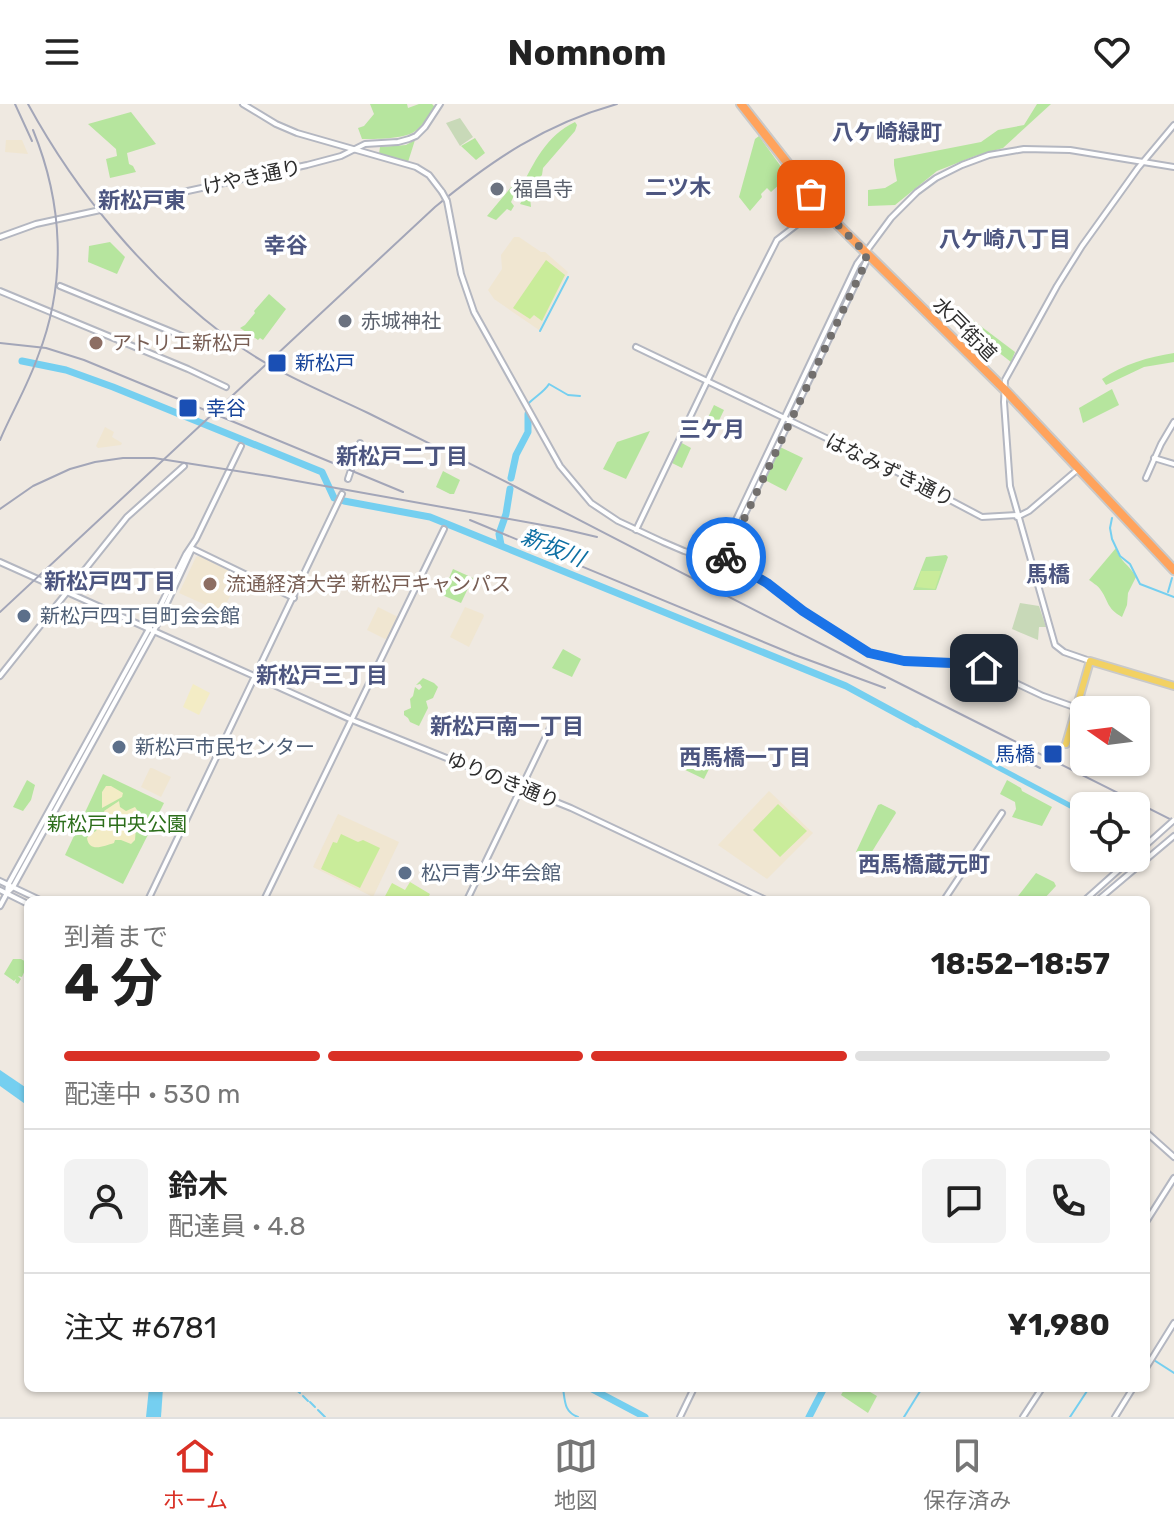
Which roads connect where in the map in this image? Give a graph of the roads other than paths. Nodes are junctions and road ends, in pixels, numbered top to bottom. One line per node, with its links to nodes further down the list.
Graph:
1 (243, 104): 5 (street)
2 (440, 104): 5 (street, けやき通り)
3 (741, 104): 8 (highway, 水戸街道)
4 (1174, 125): 6 (street)
5 (352, 149): 9 (street, けやき通り); 31 (street, bridge)
6 (1143, 162): 7 (street); 10 (street); 17 (street)
7 (1174, 167)
8 (821, 206): 10 (highway, 水戸街道); 15 (street)
9 (0, 237)
10 (866, 253): 17 (highway, 水戸街道); 18 (street)
11 (60, 286): 13 (street)
12 (0, 291): 16 (street)
13 (199, 343)
14 (636, 347): 15 (street, はなみずき通り)
15 (708, 381): 18 (street, はなみずき通り); 31 (street)
16 (226, 387)
17 (1004, 389): 25 (highway, 水戸街道); 29 (street)
18 (787, 419): 29 (street, はなみずき通り); 33 (street); 35 (street)
19 (1174, 422): 22 (street)
20 (360, 443): 27 (street)
21 (241, 446): 32 (street)
22 (1154, 458): 23 (street); 26 (street)
23 (1174, 464)
24 (184, 466): 37 (street)
25 (1078, 468): 29 (street); 36 (highway, 水戸街道)
26 (1146, 478)
27 (348, 479)
28 (342, 494): 38 (street)
29 (1017, 516): 40 (street)
30 (444, 529): 46 (street)
31 (636, 530): 33 (street)
32 (191, 548): 38 (street); 39 (street)
33 (717, 560): 35 (street)
34 (0, 562): 37 (street, ゆりのき通り)
35 (724, 562): 45 (street)
36 (1174, 570)
37 (66, 592): 39 (street, ゆりのき通り); 41 (street)
38 (294, 598): 42 (street)
39 (152, 630): 42 (street, ゆりのき通り); 57 (street)
40 (1090, 661): 43 (main road); 44 (main road)
41 (0, 676)
42 (255, 677): 46 (street, ゆりのき通り); 61 (street)
43 (1174, 686)
44 (1080, 696)
45 (1070, 706)
46 (352, 720): 50 (street, ゆりのき通り); 62 (street)
47 (553, 722): 50 (street)
48 (1070, 731): 49 (main road)
49 (1066, 744)
50 (521, 787): 63 (street); 64 (street, ゆりのき通り)
51 (1002, 813): 65 (street)
52 (1174, 820): 54 (street, bridge)
53 (1174, 836): 67 (street)
54 (1150, 842)
55 (1115, 872): 66 (street)
56 (0, 881): 57 (street)
57 (11, 886): 59 (street); 60 (street)
58 (0, 890): 59 (street)
59 (7, 893): 68 (street); 69 (street)
60 (32, 896)
61 (150, 896)
62 (266, 896)
63 (469, 896)
64 (758, 896)
65 (947, 896)
66 (1089, 896)
67 (1103, 896)
68 (24, 902)
69 (0, 906)
70 (1150, 1136): 71 (street)
71 (1174, 1157)
72 (1174, 1178): 73 (street)
73 (1150, 1216)
74 (1174, 1323): 75 (street)
75 (1150, 1362)
76 (692, 1392): 79 (street)
77 (1039, 1392): 80 (street)
78 (1131, 1392): 81 (street)
79 (680, 1417)
80 (1023, 1417)
81 (1115, 1417)

